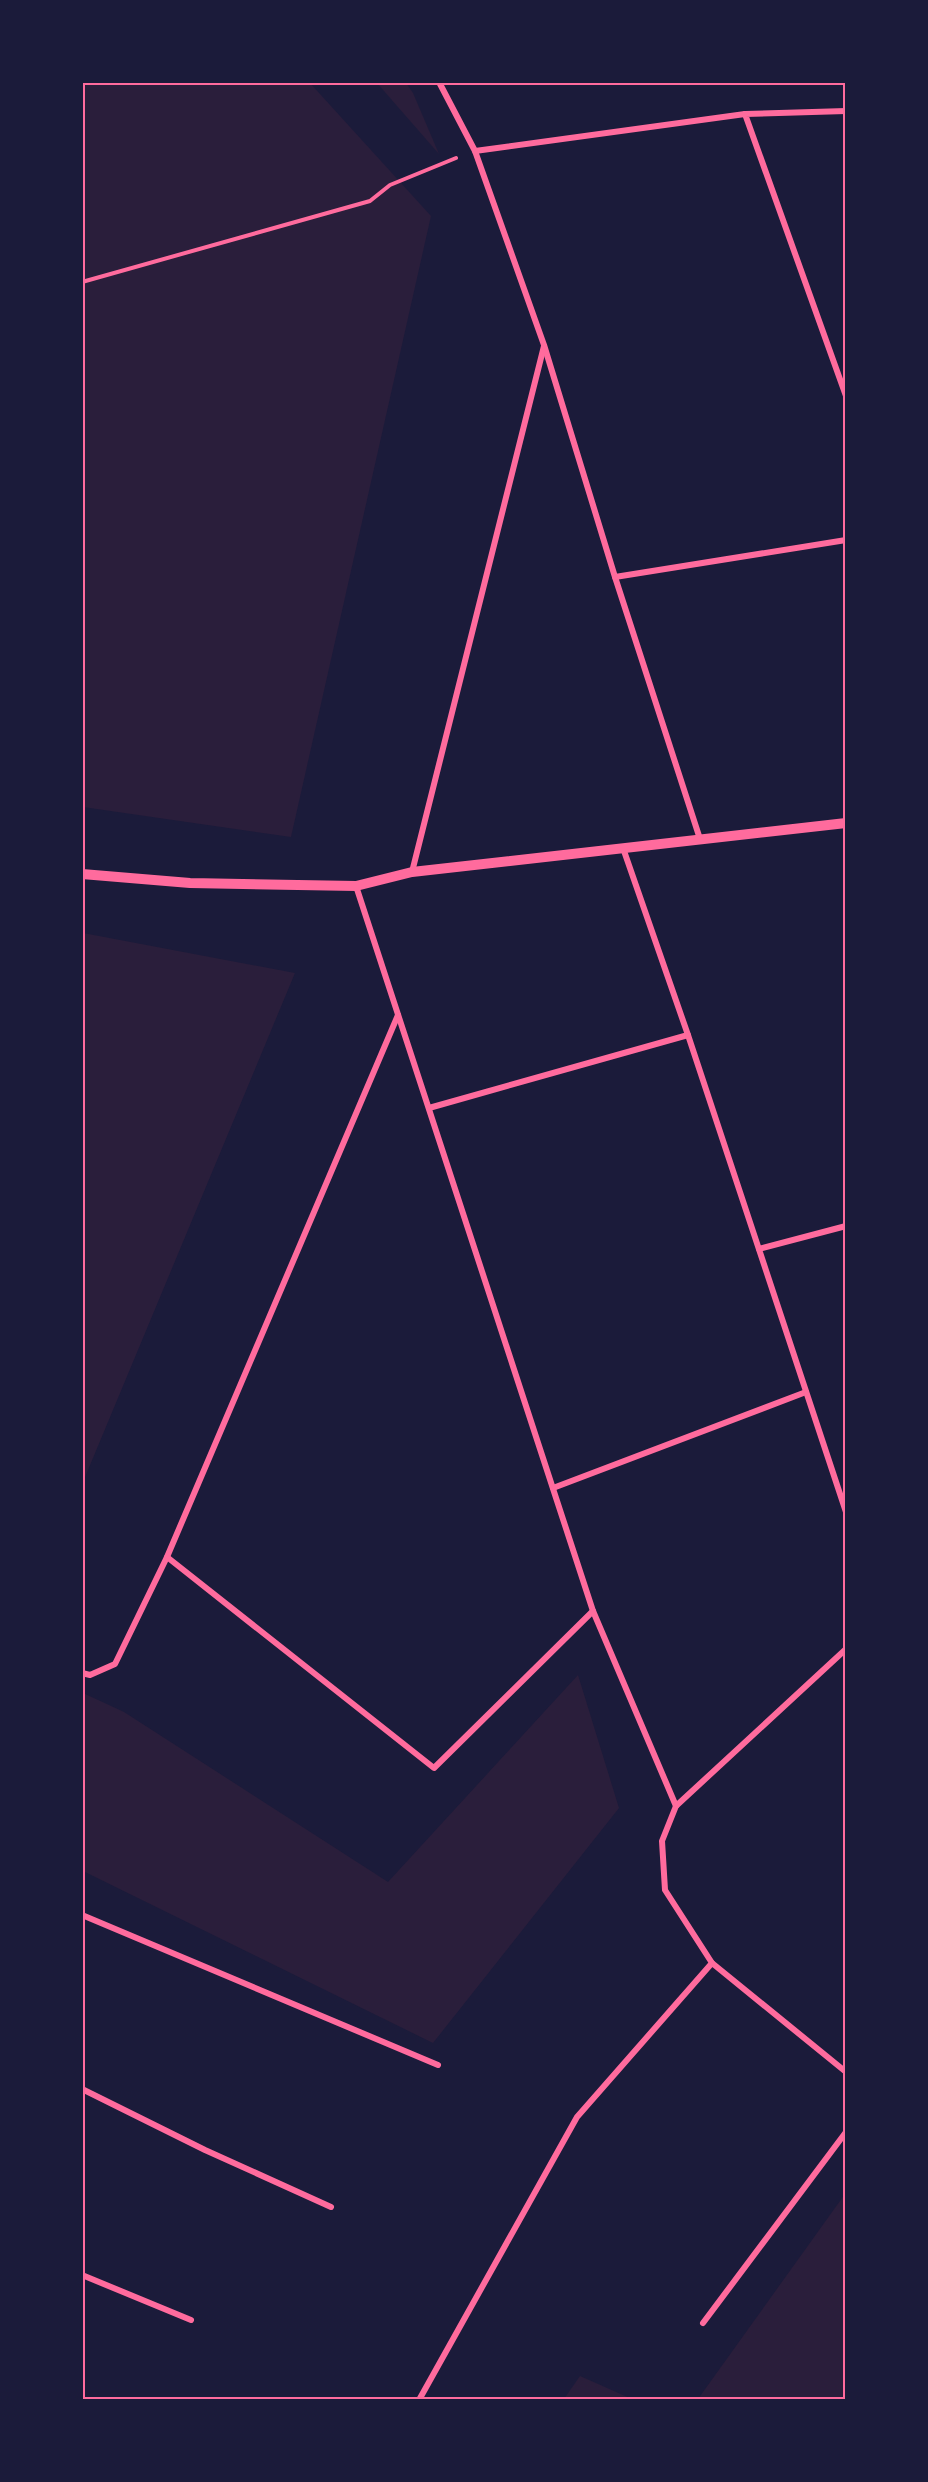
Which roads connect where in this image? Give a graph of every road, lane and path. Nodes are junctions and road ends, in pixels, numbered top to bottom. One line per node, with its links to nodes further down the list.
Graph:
1 (439, 82): 4 (street)
2 (846, 111): 3 (street)
3 (745, 114): 4 (street); 7 (street)
4 (475, 151): 5 (path); 6 (street)
5 (82, 282)
6 (544, 345): 9 (street); 13 (street)
7 (846, 396)
8 (846, 540): 9 (street)
9 (615, 577): 11 (street)
10 (846, 823): 11 (street)
11 (700, 839): 12 (street)
12 (622, 847): 13 (street); 17 (street)
13 (412, 872): 15 (street)
14 (82, 874): 15 (street)
15 (356, 886): 16 (street)
16 (398, 1015): 18 (street); 24 (street)
17 (688, 1035): 18 (street); 20 (street)
18 (429, 1108): 22 (street)
19 (846, 1226): 20 (street)
20 (759, 1249): 21 (street)
21 (806, 1392): 22 (street); 23 (street)
22 (553, 1488): 25 (street)
23 (846, 1512)
24 (167, 1557): 25 (street); 27 (street)
25 (593, 1611): 28 (street)
26 (846, 1648): 28 (street)
27 (82, 1673)
28 (676, 1806): 30 (street)
29 (82, 1915): 31 (street)
30 (711, 1963): 32 (street); 39 (street)
31 (438, 2065)
32 (846, 2072)
33 (82, 2090): 35 (street)
34 (846, 2132): 38 (street)
35 (331, 2207)
36 (82, 2275): 37 (street)
37 (191, 2320)
38 (703, 2323)
39 (419, 2400)

